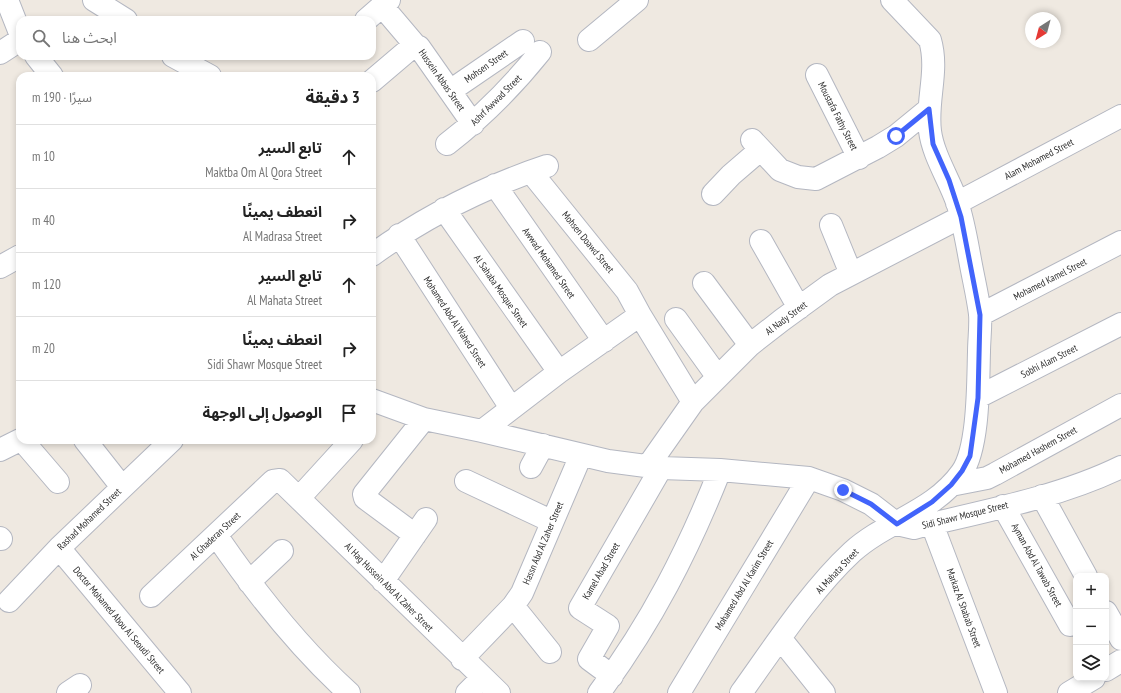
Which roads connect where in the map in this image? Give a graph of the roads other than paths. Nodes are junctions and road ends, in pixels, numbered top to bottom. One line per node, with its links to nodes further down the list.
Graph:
1 (7, 0): 8 (street)
2 (94, 0): 6 (street)
3 (892, 0): 21 (street, Al Mahata Street)
4 (628, 2): 9 (street)
5 (386, 3): 7 (street); 11 (street)
6 (120, 16)
7 (371, 16)
8 (16, 23)
9 (589, 40)
10 (16, 43): 13 (street)
11 (416, 46): 19 (street, Hussein Abbas Street); 20 (street, Hussein Abbas Street)
12 (531, 46): 20 (street, Mohsen Street); 23 (street, Ashrf Awwad Street)
13 (0, 53)
14 (39, 60): 16 (street)
15 (180, 60): 17 (street)
16 (49, 72)
17 (203, 72)
18 (817, 75): 25 (street, Moustafa Fathy Street)
19 (376, 78)
20 (450, 91): 23 (street, Hussein Abbas Street)
21 (929, 109): 25 (street); 29 (street, Al Mahata Street)
22 (1121, 116): 29 (street, Alam Mohamed Street)
23 (473, 124): 24 (street, Ashrf Awwad Street)
24 (447, 144)
25 (859, 158): 27 (street)
26 (495, 185): 28 (street); 40 (street, Mohsen Doawd Street); 44 (street, Awwad Mohamed Street)
27 (713, 194)
28 (444, 209): 31 (street); 46 (street, Al Sahaba Mosque Street)
29 (959, 210): 37 (street, Al Nady Street); 41 (street, Al Mahata Street)
30 (832, 225): 37 (street)
31 (399, 235): 34 (street); 52 (street, Mohamed Abd Al Wahed Street)
32 (761, 241): 39 (street)
33 (1121, 242): 41 (street, Mohamed Kamel Street)
34 (376, 251)
35 (16, 258): 36 (street)
36 (0, 267)
37 (851, 274): 39 (street, Al Nady Street)
38 (704, 283): 45 (street)
39 (800, 308): 45 (street, Al Nady Street)
40 (640, 315): 44 (street); 49 (street, Mohsen Doawd Street)
41 (980, 315): 48 (street, Al Mahata Street)
42 (676, 319): 47 (street)
43 (1121, 324): 48 (street, Sobhi Alam Street)
44 (604, 341): 46 (street)
45 (750, 345): 47 (street, Al Nady Street)
46 (559, 372): 52 (street)
47 (717, 376): 49 (street, Al Nady Street)
48 (978, 398): 71 (street, Al Mahata Street)
49 (693, 402): 64 (street, Al Nady Street)
50 (1121, 405): 71 (street, Mohamed Hashem Street)
51 (376, 408): 53 (street, Sidi Shawr Mosque Street)
52 (511, 408): 54 (street)
53 (424, 419): 54 (street, Sidi Shawr Mosque Street); 83 (street)
54 (482, 431): 60 (street, Sidi Shawr Mosque Street)
55 (16, 442): 61 (street)
56 (25, 444): 70 (street)
57 (88, 444): 72 (street)
58 (167, 444): 72 (street, Rashad Mohamed Street)
59 (348, 444): 74 (street)
60 (543, 446): 62 (street, Sidi Shawr Mosque Street); 63 (street)
61 (0, 450)
62 (581, 455): 64 (street, Sidi Shawr Mosque Street); 76 (street, Hassn Abd Al Zaher Street)
63 (531, 467)
64 (655, 467): 66 (street, Sidi Shawr Mosque Street); 96 (street, Kamel Abad Street)
65 (1121, 467): 73 (street, Sidi Shawr Mosque Street)
66 (720, 470): 67 (street, Sidi Shawr Mosque Street); 96 (street)
67 (809, 478): 77 (street, Sidi Shawr Mosque Street); 105 (street, Mohamed Abd Al Karim Street)
68 (280, 480): 74 (street, Al Hag Hussein Abd Al Zaher Street); 79 (street, Al Ghaderan Street)
69 (466, 481): 76 (street)
70 (58, 482)
71 (951, 485): 77 (street, Al Mahata Street)
72 (122, 487): 80 (street, Rashad Mohamed Street)
73 (1042, 496): 75 (street, Sidi Shawr Mosque Street); 82 (street)
74 (299, 498): 83 (street, Al Hag Hussein Abd Al Zaher Street)
75 (1003, 506): 78 (street, Sidi Shawr Mosque Street); 89 (street, Ayman Abd Al Tawab Street)
76 (551, 521): 87 (street, Hassn Abd Al Zaher Street)
77 (897, 524): 78 (street, Sidi Shawr Mosque Street); 90 (street, Al Mahata Street)
78 (932, 524): 99 (street, Markaz Al Shabab Street)
79 (216, 534): 84 (street); 85 (street, Al Ghaderan Street)
80 (59, 548): 86 (street, Rashad Mohamed Street); 100 (street, Doctor Mohamed Abou Al Seoudi Street)
81 (282, 551): 84 (street)
82 (1084, 573)
83 (383, 581): 93 (street, Al Hag Hussein Abd Al Zaher Street)
84 (249, 582): 101 (street)
85 (151, 596)
86 (8, 601)
87 (513, 606): 92 (street); 93 (street, Hassn Abd Al Zaher Street)
88 (1109, 618): 91 (street)
89 (1070, 625)
90 (780, 638): 106 (street, Al Mahata Street); 107 (street)
91 (1121, 640)
92 (550, 652)
93 (462, 659): 97 (street, Al Hag Hussein Abd Al Zaher Street)
94 (1121, 661): 95 (street)
95 (1109, 668)
96 (612, 676): 104 (street)
97 (482, 678): 102 (street); 103 (street, Al Hag Hussein Abd Al Zaher Street)
98 (1089, 681): 108 (street)
99 (992, 691)
100 (180, 693)
101 (349, 693)
102 (467, 693)
103 (499, 693)
104 (600, 693)
105 (679, 693)
106 (741, 693)
107 (824, 693)
108 (1069, 693)

